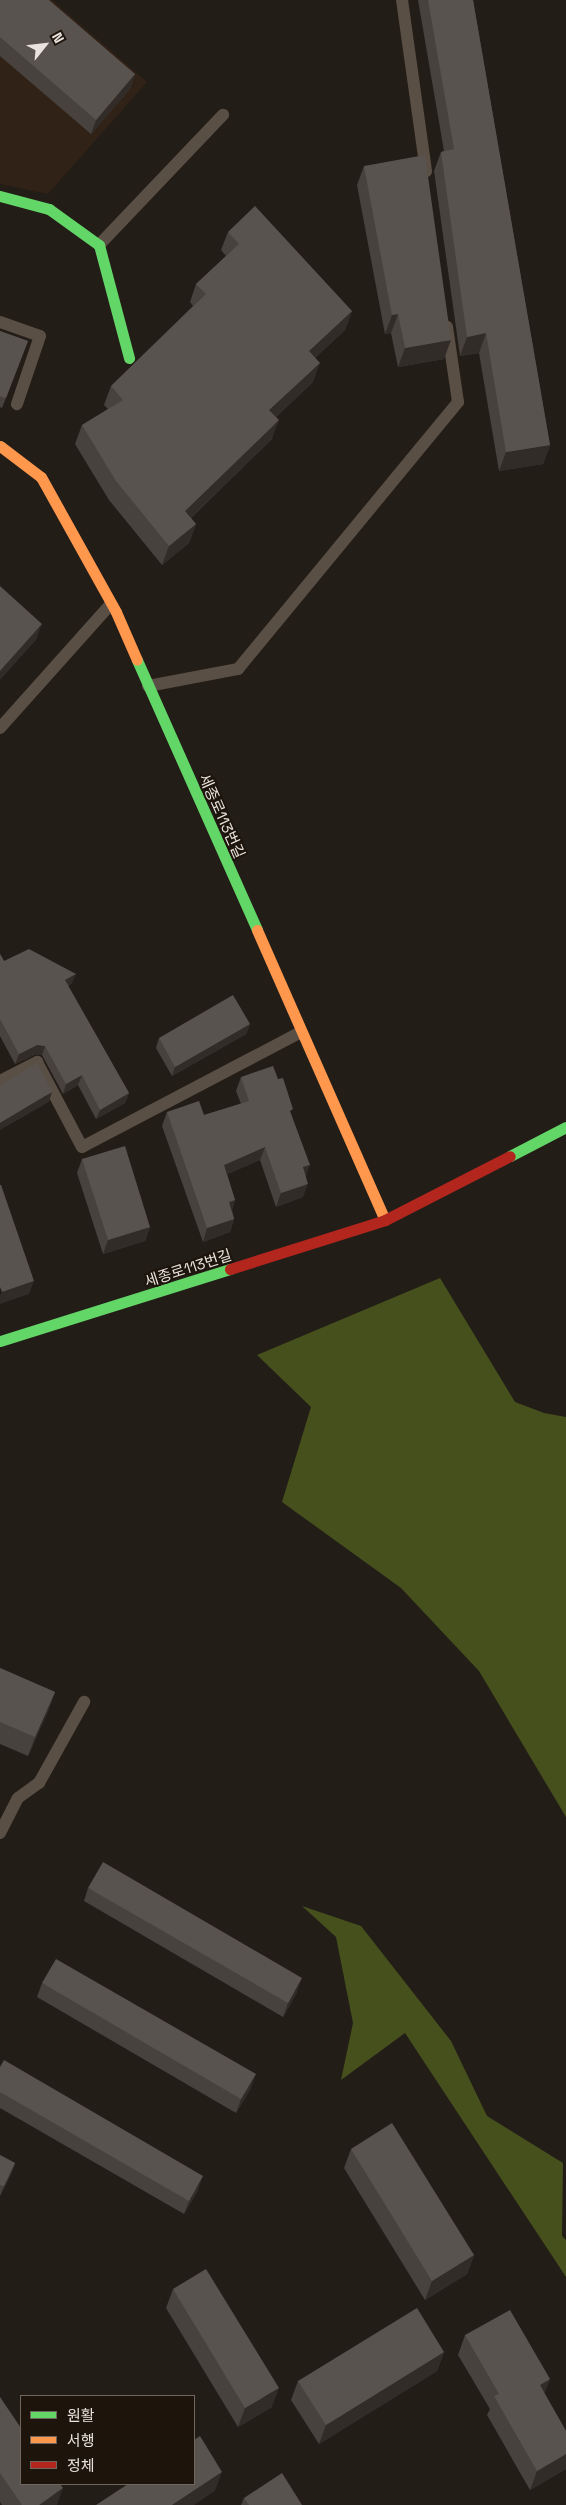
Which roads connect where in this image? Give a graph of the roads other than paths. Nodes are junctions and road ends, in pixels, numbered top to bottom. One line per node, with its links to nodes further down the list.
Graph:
1 (402, 0): 3 (lane)
2 (223, 115): 5 (lane)
3 (428, 186)
4 (0, 196): 5 (street)
5 (99, 245): 8 (street)
6 (446, 314): 12 (lane)
7 (0, 322): 9 (lane)
8 (129, 358)
9 (17, 404)
10 (2, 451): 11 (street, 세종로113번길)
11 (111, 604): 12 (street, 세종로113번길); 13 (lane)
12 (148, 686): 14 (street, 세종로113번길)
13 (0, 728)
14 (301, 1032): 15 (lane); 17 (street, 세종로113번길)
15 (0, 1081)
16 (566, 1127): 17 (street, 세종로113번길)
17 (385, 1220): 18 (street, 세종로113번길)
18 (0, 1341)
19 (84, 1702): 20 (lane)
20 (0, 1833)

